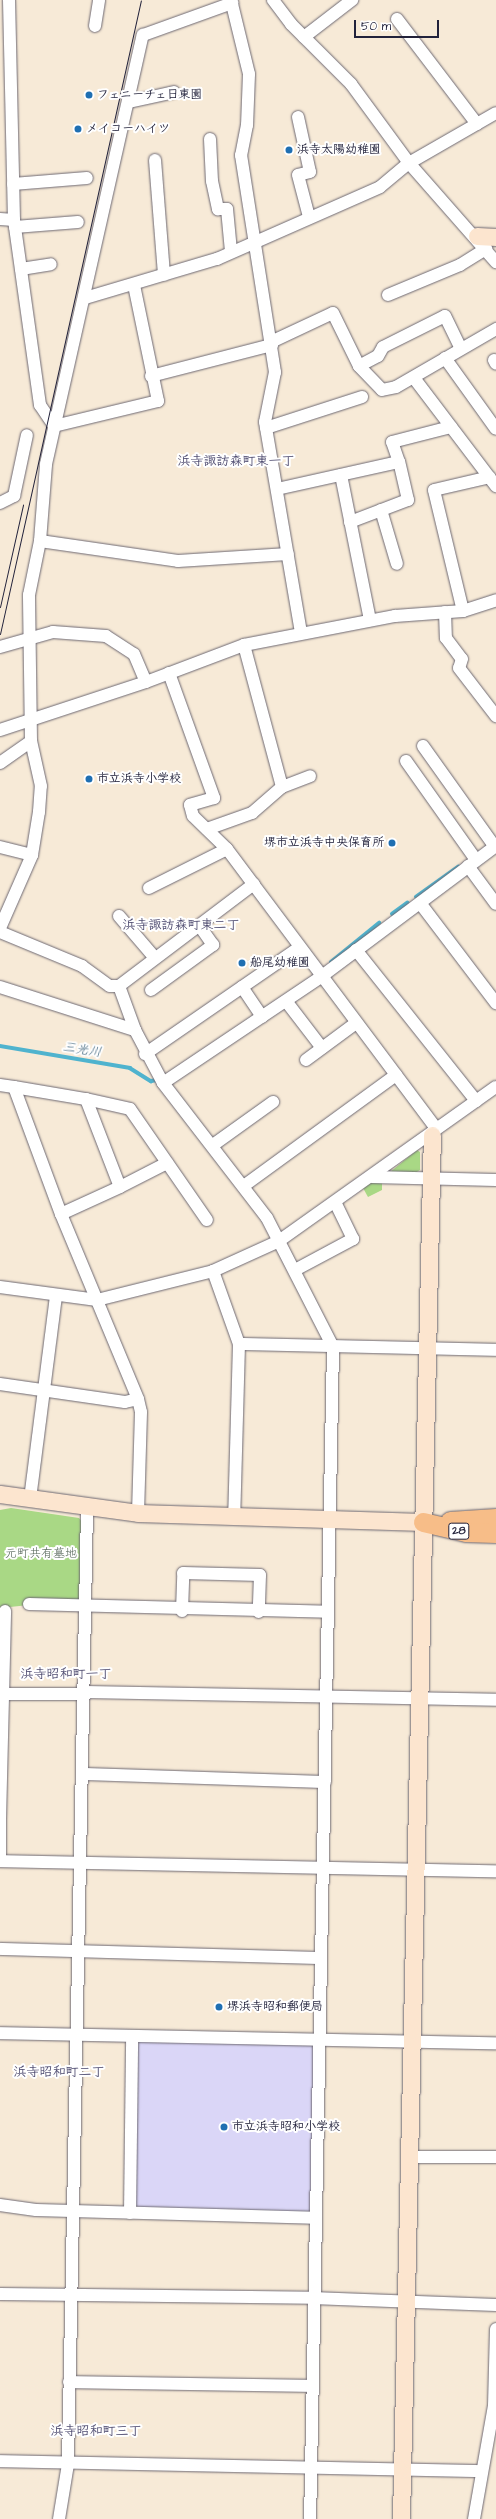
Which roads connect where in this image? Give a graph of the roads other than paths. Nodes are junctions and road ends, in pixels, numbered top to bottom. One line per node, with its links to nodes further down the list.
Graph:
1 (9, 0): 18 (street)
2 (99, 0): 7 (street)
3 (273, 0): 8 (street)
4 (352, 0): 8 (street)
5 (231, 2): 10 (street); 23 (street)
6 (398, 19): 13 (street)
7 (95, 26)
8 (304, 37): 16 (street)
9 (174, 92): 10 (street)
10 (129, 102): 32 (street)
11 (496, 113): 13 (street)
12 (298, 117): 19 (street)
13 (477, 124): 16 (street)
14 (210, 139): 25 (street)
15 (155, 160): 29 (street)
16 (409, 164): 19 (street); 24 (street)
17 (87, 178): 18 (street)
18 (13, 184): 22 (street)
19 (309, 217): 23 (street)
20 (0, 220): 22 (street)
21 (78, 222): 22 (street)
22 (14, 224): 28 (street)
23 (253, 240): 25 (street); 34 (street)
24 (486, 241): 26 (street); 31 (street)
25 (231, 251): 29 (street)
26 (496, 262)
27 (51, 264): 28 (street)
28 (21, 269): 41 (street)
29 (164, 275): 30 (street)
30 (134, 284): 32 (street); 38 (street)
31 (388, 295)
32 (85, 298): 41 (street)
33 (496, 329): 35 (street)
34 (272, 344): 37 (street); 38 (street); 43 (street)
35 (460, 347): 36 (street); 37 (street)
36 (444, 358): 39 (street); 44 (street)
37 (359, 366): 39 (street)
38 (151, 376): 41 (street)
39 (414, 378): 42 (street)
40 (362, 397): 43 (street)
41 (54, 426): 53 (street)
42 (451, 427): 46 (street); 48 (street)
43 (266, 428): 49 (street)
44 (496, 429)
45 (27, 435): 50 (street)
46 (399, 462): 47 (street); 51 (street)
47 (340, 475): 49 (street); 52 (street)
48 (493, 481): 57 (street)
49 (277, 489): 54 (street)
50 (0, 503)
51 (381, 510): 52 (street); 55 (street)
52 (350, 522): 59 (street)
53 (40, 541): 54 (street); 61 (street)
54 (288, 554): 60 (street)
55 (397, 564)
56 (496, 600): 57 (street)
57 (463, 611): 58 (street)
58 (445, 612): 59 (street); 66 (street)
59 (370, 620): 60 (street)
60 (301, 632): 62 (street)
61 (29, 639): 63 (street); 65 (street); 67 (street)
62 (244, 645): 64 (street); 74 (street)
63 (0, 647)
64 (169, 673): 65 (street); 75 (street)
65 (146, 682): 67 (street)
66 (496, 716)
67 (32, 718): 68 (street); 69 (street)
68 (0, 730)
69 (31, 741): 72 (street); 79 (street)
70 (423, 746): 76 (street)
71 (406, 761): 80 (street)
72 (0, 763)
73 (310, 776): 74 (street)
74 (282, 787): 75 (street)
75 (207, 829): 78 (street)
76 (496, 846): 80 (street)
77 (0, 847): 79 (street)
78 (227, 849): 81 (street); 82 (street)
79 (32, 856): 87 (street)
80 (472, 863): 83 (street); 84 (street)
81 (254, 884): 86 (street); 89 (street)
82 (149, 888)
83 (420, 903): 90 (street); 98 (street)
84 (496, 904)
85 (119, 916): 91 (street)
86 (199, 925): 91 (street); 96 (street)
87 (0, 928)
88 (0, 932): 93 (street)
89 (300, 947): 92 (street); 95 (street)
90 (356, 950): 92 (street); 111 (street)
91 (155, 958): 93 (street)
92 (319, 973): 97 (street); 100 (street)
93 (118, 986): 101 (street)
94 (0, 987): 101 (street)
95 (242, 987): 99 (street); 103 (street)
96 (151, 990)
97 (286, 1001): 99 (street); 102 (street)
98 (496, 1003)
99 (259, 1013): 106 (street)
100 (356, 1023): 102 (street); 105 (street)
101 (135, 1030): 103 (street)
102 (322, 1048): 104 (street)
103 (146, 1054): 106 (street)
104 (306, 1060)
105 (396, 1075): 113 (street); 119 (street)
106 (160, 1079): 114 (street)
107 (0, 1085): 108 (street)
108 (14, 1087): 110 (street); 122 (street)
109 (496, 1087): 111 (street)
110 (86, 1099): 115 (street); 120 (street)
111 (476, 1101): 113 (street)
112 (273, 1102): 114 (street)
113 (434, 1131): 116 (street); 117 (street)
114 (213, 1145): 119 (street)
115 (167, 1163): 120 (street); 123 (street)
116 (372, 1177): 117 (street); 121 (street)
117 (431, 1179): 118 (street); 132 (street)
118 (496, 1180)
119 (245, 1185): 124 (street)
120 (120, 1187): 122 (street)
121 (335, 1202): 124 (street); 125 (street)
122 (61, 1214): 129 (street)
123 (207, 1220)
124 (279, 1240): 125 (street); 126 (street)
125 (295, 1270): 131 (street)
126 (213, 1271): 129 (street); 130 (street)
127 (0, 1287): 128 (street)
128 (56, 1297): 129 (street); 135 (street)
129 (97, 1300): 136 (street)
130 (239, 1344): 131 (street); 141 (street)
131 (333, 1347): 132 (street); 143 (street)
132 (427, 1349): 133 (street); 144 (street)
133 (496, 1350)
134 (0, 1384): 135 (street)
135 (44, 1391): 136 (street); 138 (street)
136 (138, 1399): 140 (street)
137 (0, 1494): 138 (street)
138 (30, 1498): 139 (street)
139 (87, 1508): 140 (street); 147 (street)
140 (138, 1513): 141 (street)
141 (234, 1518): 143 (street)
142 (496, 1518): 144 (main road, 28)
143 (330, 1519): 144 (street); 151 (street)
144 (423, 1522): 145 (main road, 28); 155 (street)
145 (496, 1533)
146 (29, 1604): 147 (street)
147 (87, 1606): 149 (street); 152 (street)
148 (5, 1610): 153 (street)
149 (182, 1611): 150 (street); 150 (street)
150 (259, 1612): 151 (street)
151 (328, 1612): 154 (street)
152 (86, 1693): 153 (street); 154 (street); 158 (street)
153 (4, 1694): 157 (street)
154 (326, 1695): 155 (street); 159 (street)
155 (419, 1697): 156 (street); 164 (street)
156 (496, 1700)
157 (1, 1729): 160 (street)
158 (84, 1774): 159 (street); 162 (street)
159 (325, 1782): 163 (street)
160 (0, 1819): 161 (street)
161 (0, 1861): 162 (street)
162 (82, 1863): 163 (street); 167 (street)
163 (323, 1869): 164 (street); 168 (street)
164 (415, 1871): 165 (street); 173 (street)
165 (496, 1871)
166 (0, 1949): 167 (street)
167 (79, 1950): 168 (street); 170 (street)
168 (321, 1958): 172 (street)
169 (0, 2032): 170 (street)
170 (77, 2034): 171 (street); 178 (street)
171 (132, 2036): 172 (street); 179 (street)
172 (318, 2041): 173 (street); 180 (street)
173 (410, 2041): 174 (street); 175 (street)
174 (496, 2043)
175 (408, 2157): 176 (street); 184 (street)
176 (496, 2157)
177 (0, 2204): 178 (street)
178 (72, 2211): 179 (street); 182 (street)
179 (130, 2213): 180 (street)
180 (314, 2218): 183 (street)
181 (0, 2294): 182 (street)
182 (71, 2294): 183 (street); 187 (street)
183 (312, 2298): 184 (street); 188 (street)
184 (405, 2303): 185 (street); 193 (street)
185 (496, 2305)
186 (496, 2329): 192 (street)
187 (70, 2382): 188 (street); 190 (street)
188 (311, 2386): 191 (street)
189 (0, 2462): 190 (street)
190 (68, 2464): 191 (street); 194 (street)
191 (310, 2470): 193 (street); 195 (street)
192 (480, 2471): 193 (street); 197 (street)
193 (402, 2472): 196 (street)
194 (60, 2519)
195 (310, 2519)
196 (401, 2519)
197 (474, 2519)

